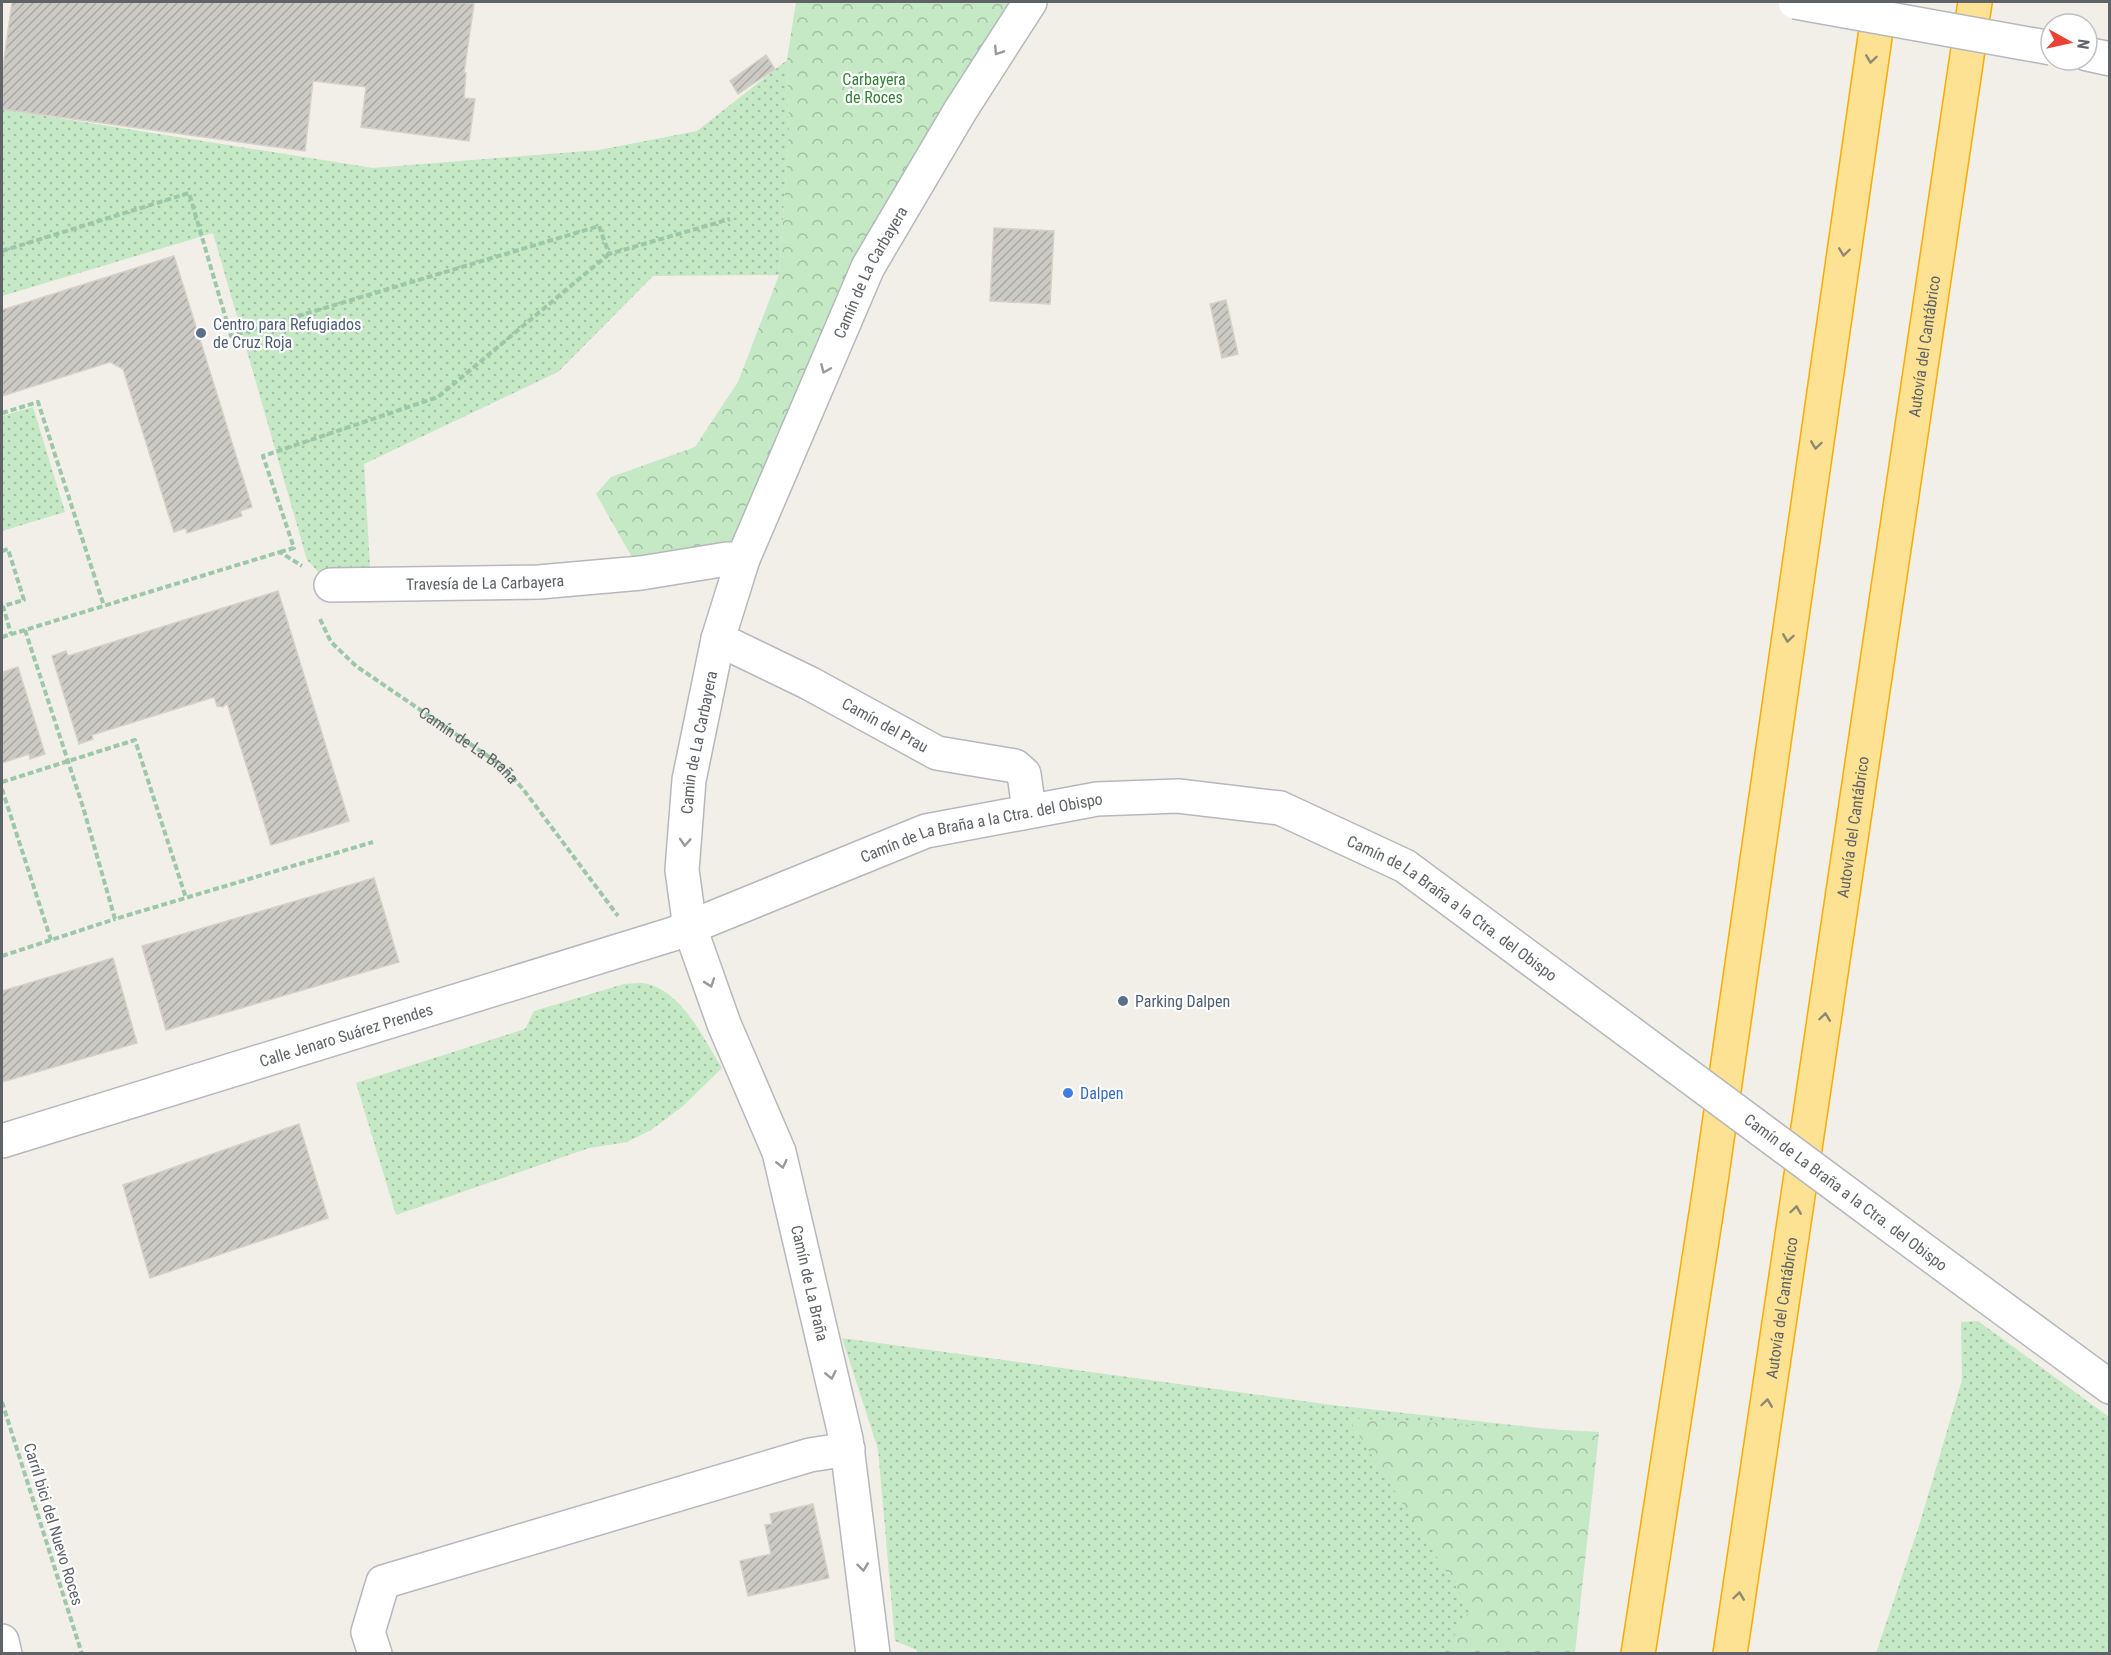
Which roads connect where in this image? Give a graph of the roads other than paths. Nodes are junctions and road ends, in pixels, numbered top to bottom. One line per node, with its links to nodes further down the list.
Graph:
1 (1030, 2): 6 (street, Camín de La Carbayera, one-way to 6)
2 (1795, 2): 5 (street, bridge)
3 (1880, 2): 18 (highway, one-way to 18)
4 (1976, 2): 19 (highway, Autovía del Cantábrico, one-way to 4)
5 (2039, 46)
6 (743, 559): 7 (street, Travesía de La Carbayera); 8 (street, Camin de La Carbayera)
7 (331, 585)
8 (718, 639): 9 (street, Camín del Prau); 10 (street, Camin de La Carbayera, one-way to 10)
9 (1029, 810): 10 (street, Camín de La Braña a la Ctra. del Obispo); 12 (street, Camín de La Braña a la Ctra. del Obispo, bridge)
10 (690, 928): 11 (street, Calle Jenaro Suárez Prendes); 13 (street, Camín de La Braña, one-way to 13)
11 (2, 1141)
12 (2109, 1387)
13 (848, 1449): 16 (street); 17 (street, Camín de La Braña, one-way to 17)
14 (2, 1641): 15 (street)
15 (5, 1653)
16 (375, 1653)
17 (873, 1653)
18 (1638, 1653)
19 (1730, 1653)

